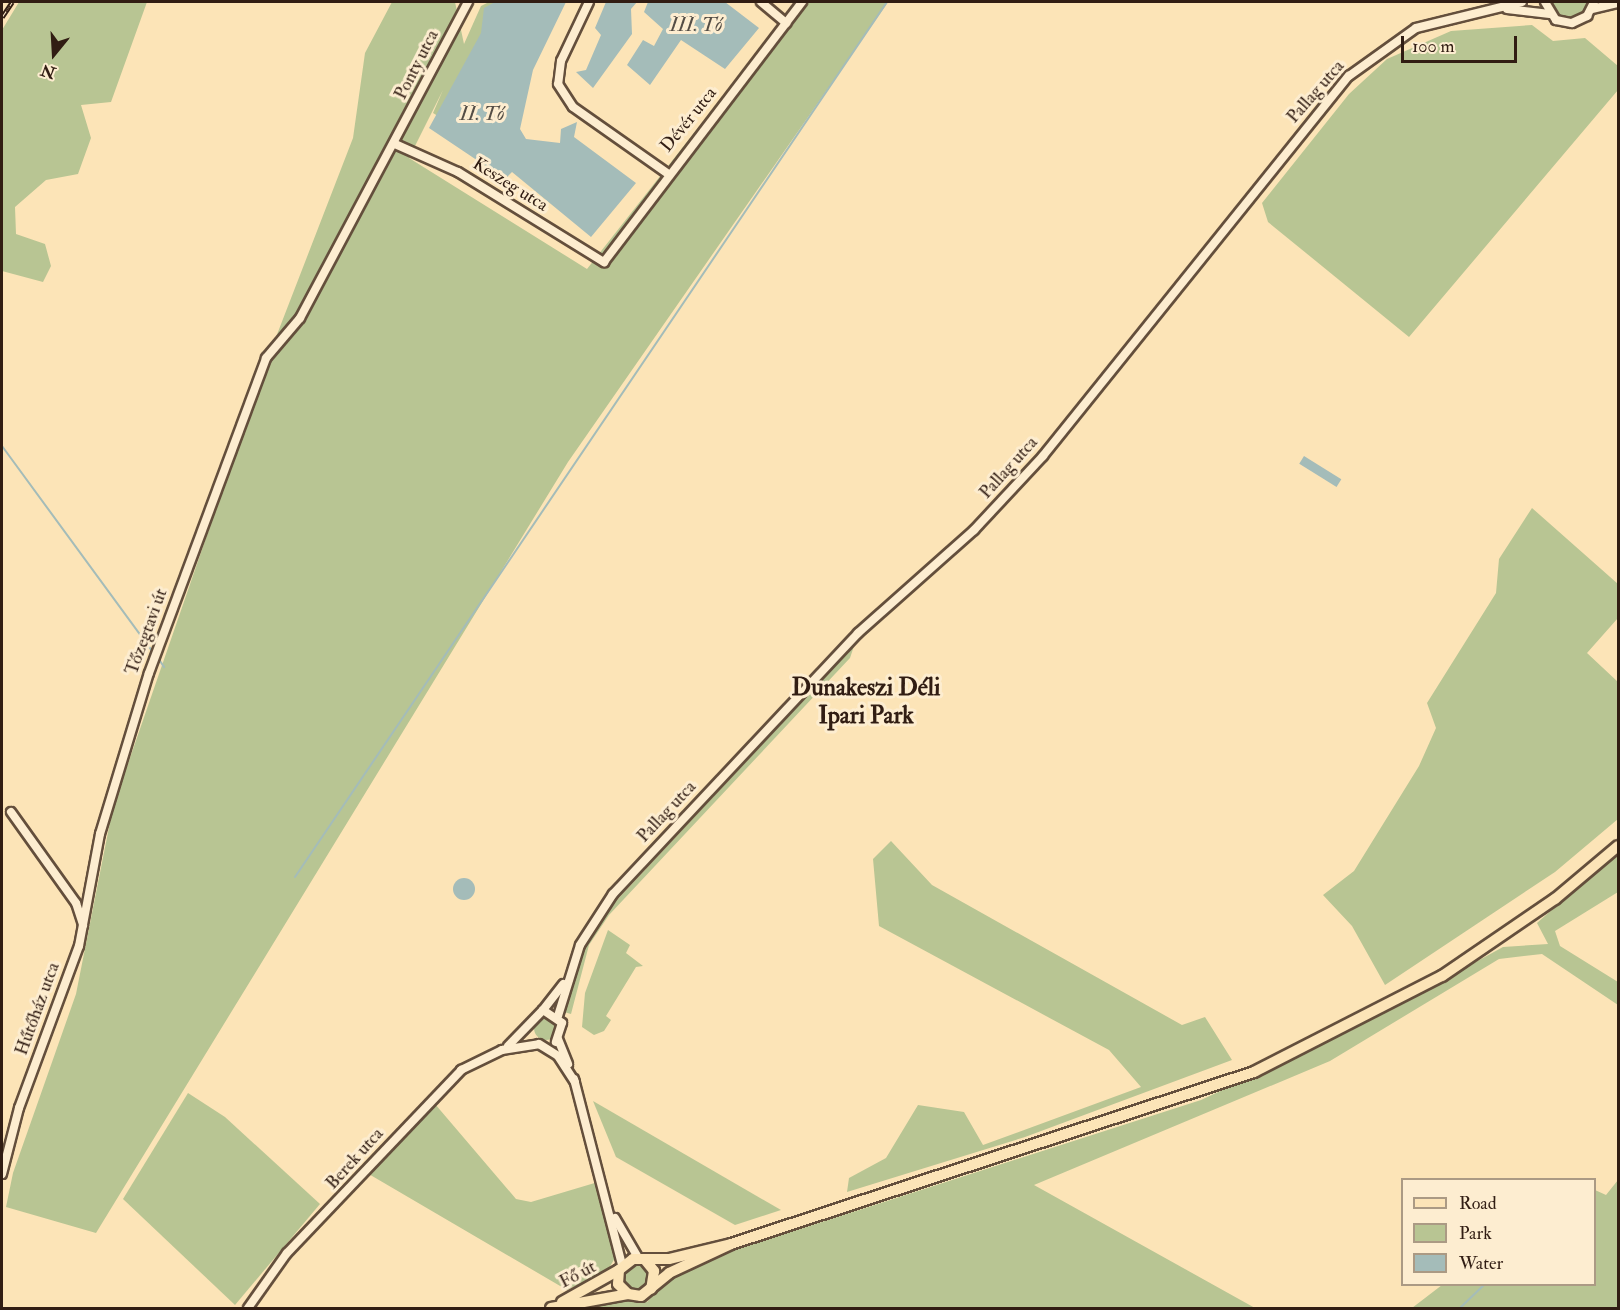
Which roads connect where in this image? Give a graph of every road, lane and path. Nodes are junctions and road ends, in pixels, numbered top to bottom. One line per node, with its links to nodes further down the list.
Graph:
1 (468, 2): 12 (street, Ponty utca)
2 (589, 2): 13 (street)
3 (761, 2): 11 (street)
4 (802, 2): 11 (street, Dévér utca)
5 (1522, 2): 9 (street, Pallag utca)
6 (1545, 2): 10 (street)
7 (1618, 3): 8 (street)
8 (1593, 5): 10 (street)
9 (1492, 10): 10 (street); 19 (street, Pallag utca)
10 (1550, 14)
11 (786, 23): 13 (street, Dévér utca)
12 (395, 144): 14 (street, Keszeg utca); 15 (street, Ponty utca)
13 (667, 173): 14 (street, Dévér utca)
14 (604, 262)
15 (266, 358): 18 (street, Tőzegtavi út)
16 (11, 812): 18 (street)
17 (1618, 846): 29 (main road)
18 (83, 925): 27 (street, Hűtőház utca)
19 (567, 979): 20 (street, Pallag utca); 21 (street, Pallag utca)
20 (543, 1010): 21 (street); 22 (street)
21 (558, 1016): 23 (street)
22 (529, 1024): 24 (street); 25 (street, Berek utca)
23 (558, 1039): 24 (street); 26 (street)
24 (544, 1045): 25 (street, Berek utca); 26 (street)
25 (502, 1050): 34 (street, Berek utca)
26 (575, 1082): 28 (street)
27 (2, 1174)
28 (612, 1214): 30 (street); 31 (street)
29 (731, 1244): 30 (main road); 32 (main road)
30 (643, 1260): 31 (main road); 32 (main road)
31 (620, 1268): 33 (main road); 35 (main road, Fő út)
32 (651, 1289): 33 (main road)
33 (628, 1294): 35 (main road, Fő út)
34 (248, 1308)
35 (551, 1308)

